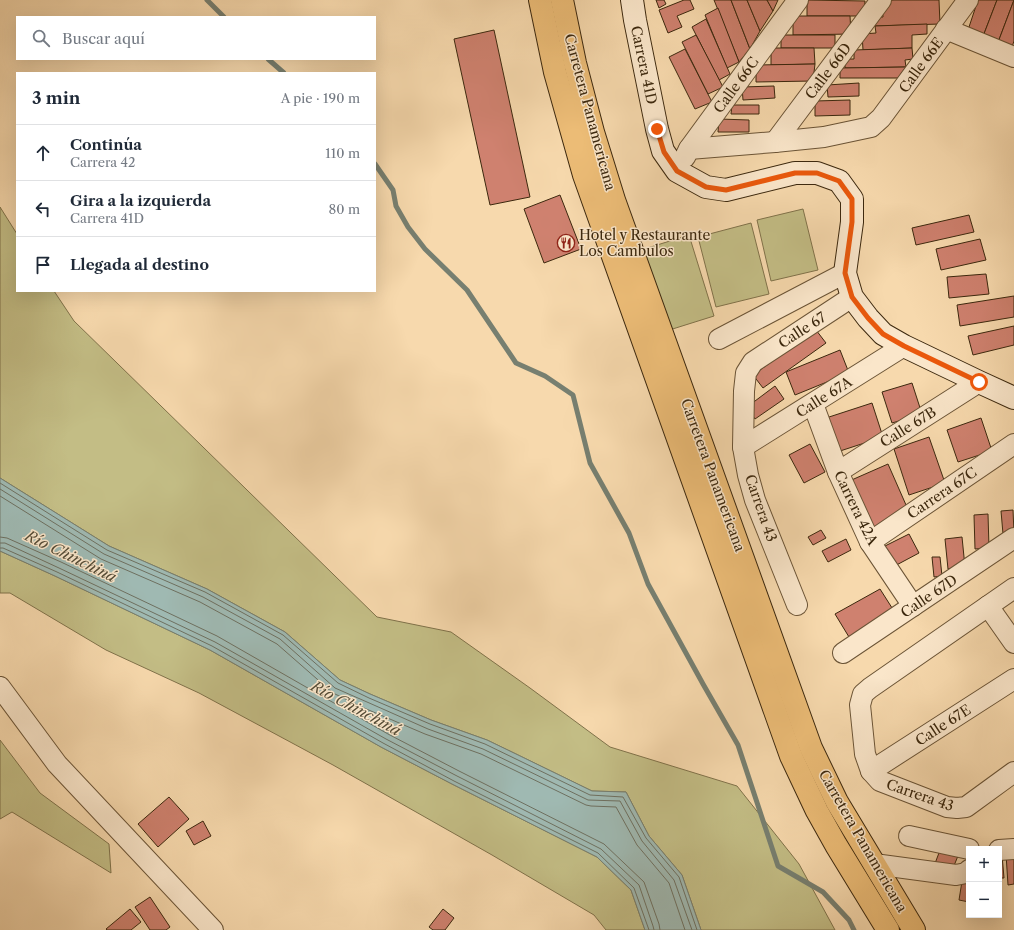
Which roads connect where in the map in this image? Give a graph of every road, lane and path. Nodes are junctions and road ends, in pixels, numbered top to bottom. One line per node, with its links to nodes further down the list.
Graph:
1 (533, 0): 10 (highway)
2 (540, 0): 10 (highway, Carretera Panamericana)
3 (562, 0): 12 (highway, Carretera Panamericana)
4 (574, 0): 12 (highway)
5 (632, 0): 15 (main road, Carrera 41D)
6 (798, 0): 14 (street, Calle 66C)
7 (881, 0): 13 (street, Calle 66D)
8 (968, 0): 9 (street, Calle 66E)
9 (946, 29): 11 (street); 13 (street, Calle 66E)
10 (548, 41): 46 (highway, Carretera Panamericana)
11 (1014, 57)
12 (575, 63): 43 (highway, Carretera Panamericana)
13 (775, 142): 14 (street)
14 (689, 149): 15 (street, Calle 66C)
15 (677, 171): 16 (main road, Carrera 41D)
16 (845, 273): 17 (main road); 18 (street)
17 (852, 297): 19 (main road); 20 (street, Calle 67)
18 (719, 338)
19 (904, 346): 21 (main road); 23 (street, Calle 67A)
20 (753, 362): 25 (street, Carrera 43)
21 (979, 382): 22 (main road); 26 (street, Calle 67B)
22 (1014, 398)
23 (812, 404): 25 (street, Calle 67A); 26 (street, Carrera 42A)
24 (1014, 444): 28 (street, Carrera 67C)
25 (743, 447): 30 (street, Carrera 43)
26 (838, 472): 28 (street, Carrera 42A)
27 (1014, 538): 31 (street, Calle 67D)
28 (870, 542): 31 (street, Carrera 42A)
29 (1014, 588): 32 (street)
30 (797, 605)
31 (913, 606): 34 (street, Calle 67D)
32 (988, 606): 33 (street); 37 (street, Carrera 43)
33 (1014, 643)
34 (843, 653)
35 (1014, 679): 37 (street, Calle 67E)
36 (0, 686): 45 (street)
37 (871, 771): 38 (street, Carrera 43)
38 (1014, 772)
39 (909, 836): 40 (street)
40 (966, 848)
41 (1014, 849): 42 (street)
42 (1002, 850)
43 (877, 868): 44 (street); 47 (highway, Carretera Panamericana)
44 (966, 873)
45 (213, 930)
46 (888, 930)
47 (914, 930)

